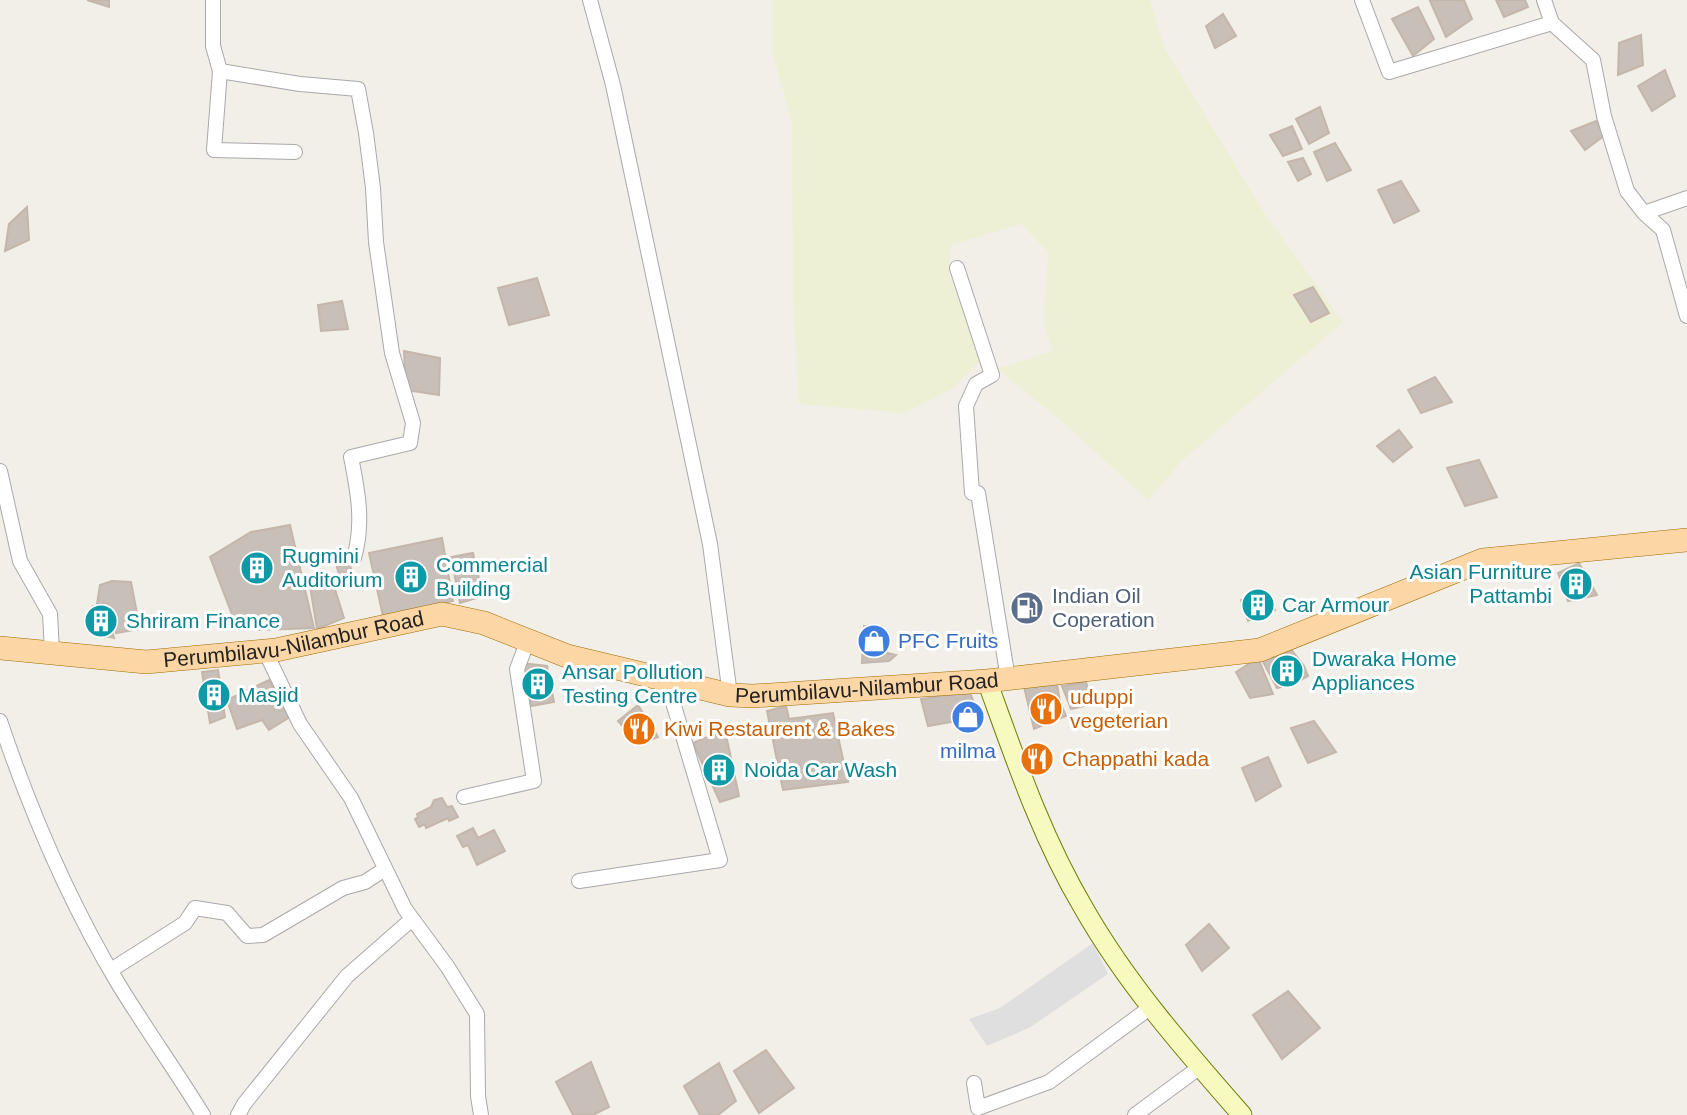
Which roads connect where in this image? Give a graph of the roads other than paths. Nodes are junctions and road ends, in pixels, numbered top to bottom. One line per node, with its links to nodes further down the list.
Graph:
1 (214, 0): 6 (street)
2 (590, 0): 21 (street)
3 (1362, 0): 5 (street)
4 (1544, 0): 5 (street)
5 (1552, 23): 9 (street)
6 (220, 71): 7 (street); 14 (street)
7 (295, 152)
8 (1687, 198): 9 (street)
9 (1644, 213): 11 (street)
10 (957, 268): 20 (street)
11 (1687, 316)
12 (0, 471): 18 (street)
13 (1687, 540): 20 (main road, Perumbilavu-Nilambur Road)
14 (354, 558)
15 (528, 640): 17 (main road, Perumbilavu-Nilambur Road); 19 (main road, Perumbilavu-Nilambur Road); 23 (street)
16 (0, 648): 18 (main road, Perumbilavu-Nilambur Road)
17 (265, 651): 18 (main road, Perumbilavu-Nilambur Road); 24 (street)
18 (52, 652)
19 (666, 679): 21 (main road, Perumbilavu-Nilambur Road); 25 (street)
20 (997, 680): 21 (main road, Perumbilavu-Nilambur Road); 28 (main road)
21 (730, 695)
22 (0, 721): 27 (street)
23 (464, 797)
24 (385, 869): 26 (street); 27 (street)
25 (579, 880)
26 (412, 919): 32 (street); 33 (street)
27 (111, 970): 31 (street)
28 (1151, 1007): 29 (main road); 30 (street)
29 (1200, 1067): 34 (street); 35 (main road)
30 (974, 1083)
31 (204, 1115)
32 (238, 1115)
33 (481, 1115)
34 (1135, 1115)
35 (1242, 1115)

